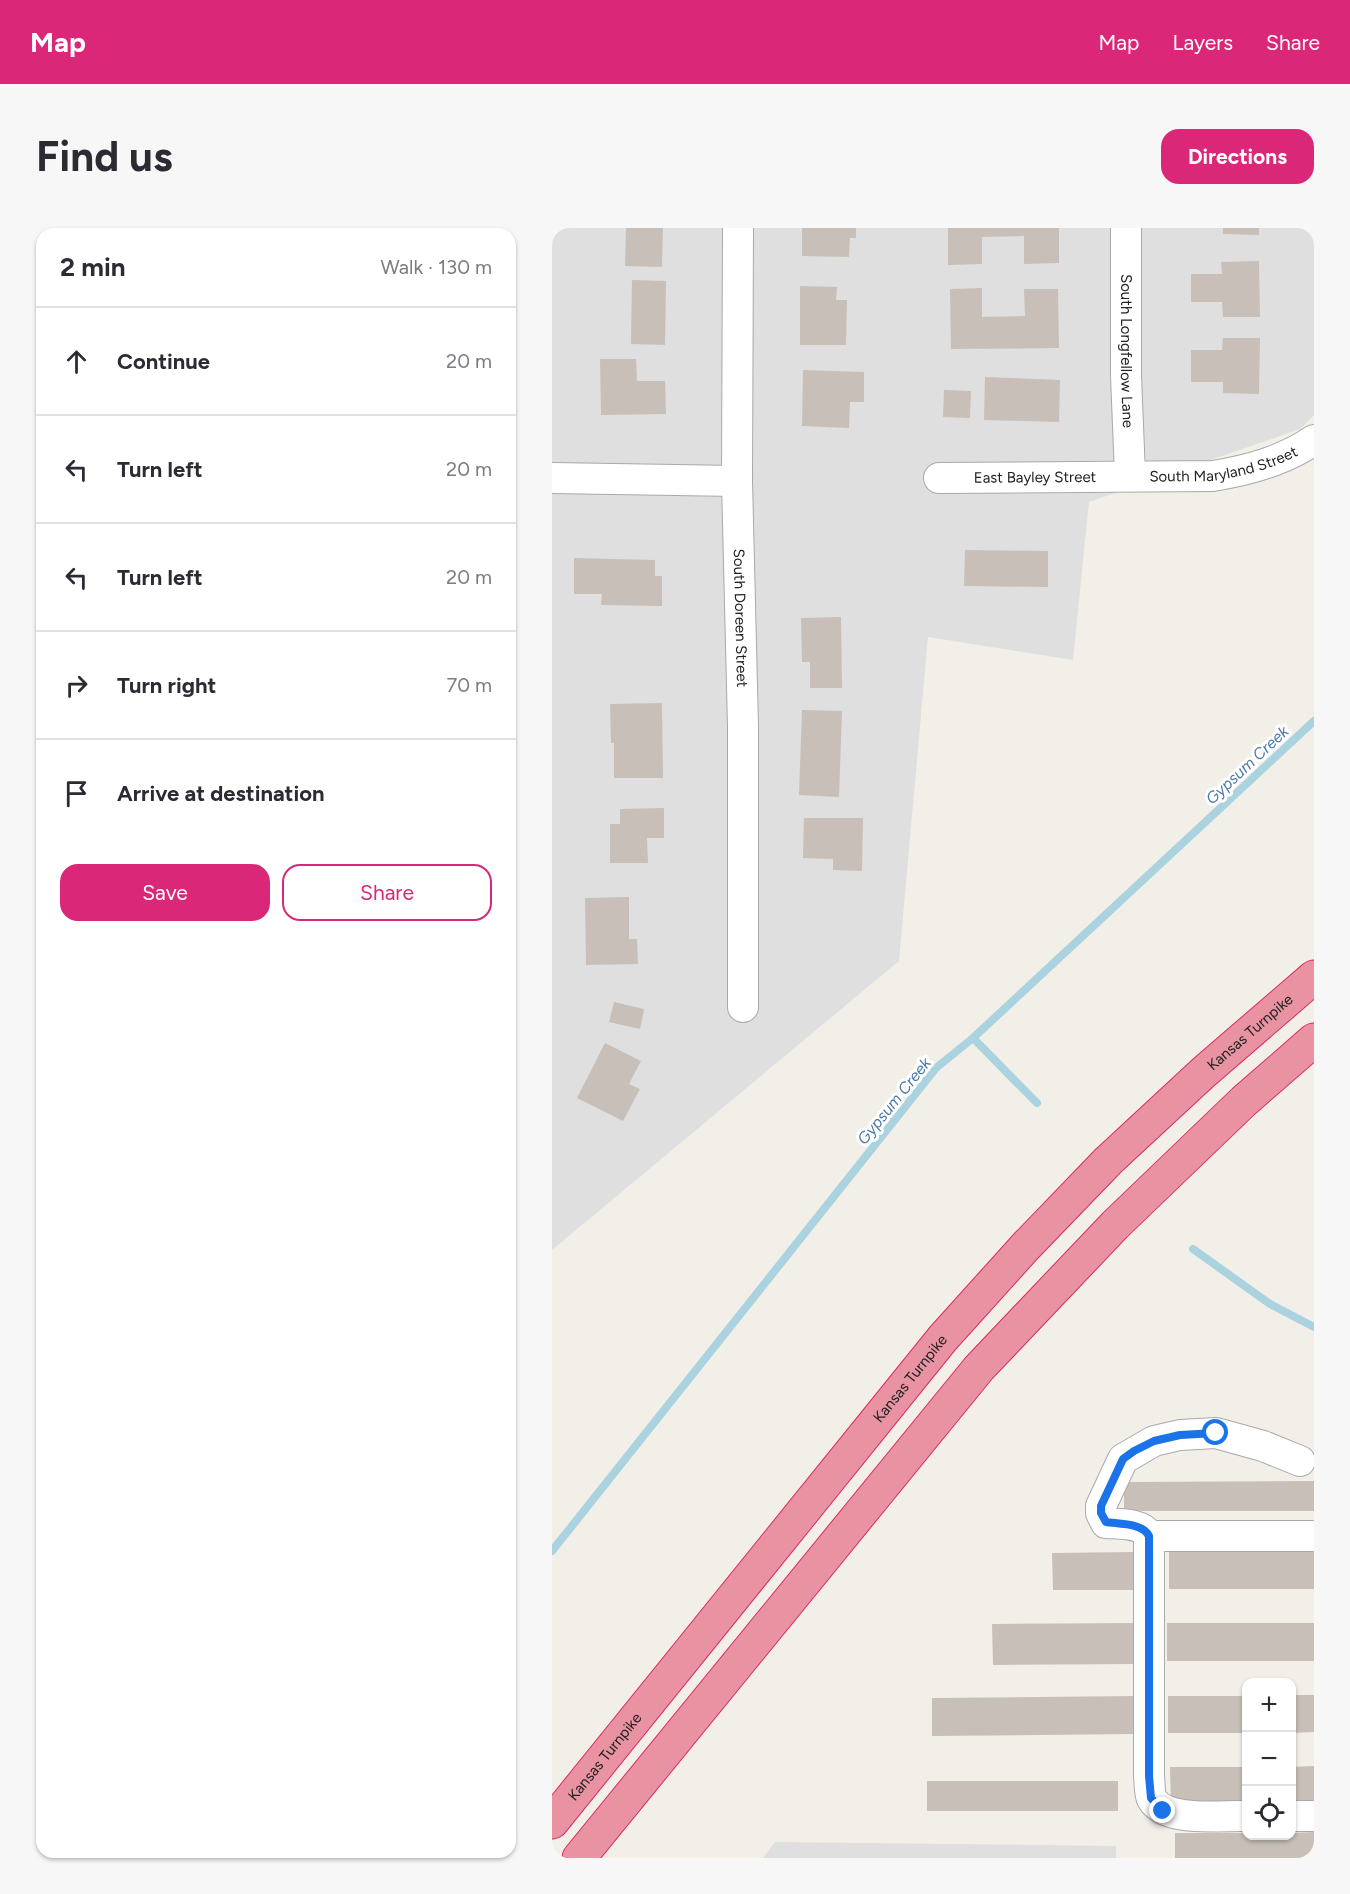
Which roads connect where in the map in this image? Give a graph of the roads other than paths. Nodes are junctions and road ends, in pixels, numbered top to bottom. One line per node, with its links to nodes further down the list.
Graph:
1 (738, 228): 7 (street, South Doreen Street)
2 (1126, 228): 4 (street, South Longfellow Lane)
3 (1314, 440): 4 (street, South Maryland Street)
4 (1130, 475): 5 (street, East Bayley Street)
5 (939, 477)
6 (552, 478): 7 (street)
7 (737, 481): 9 (street, South Doreen Street)
8 (1314, 977): 17 (highway, Kansas Turnpike)
9 (743, 1007)
10 (1314, 1040): 18 (highway)
11 (1300, 1461): 12 (street)
12 (1149, 1536): 13 (street); 14 (street)
13 (1314, 1536)
14 (1242, 1816)
15 (1296, 1816): 16 (street)
16 (1314, 1816)
17 (552, 1822)
18 (579, 1858)

